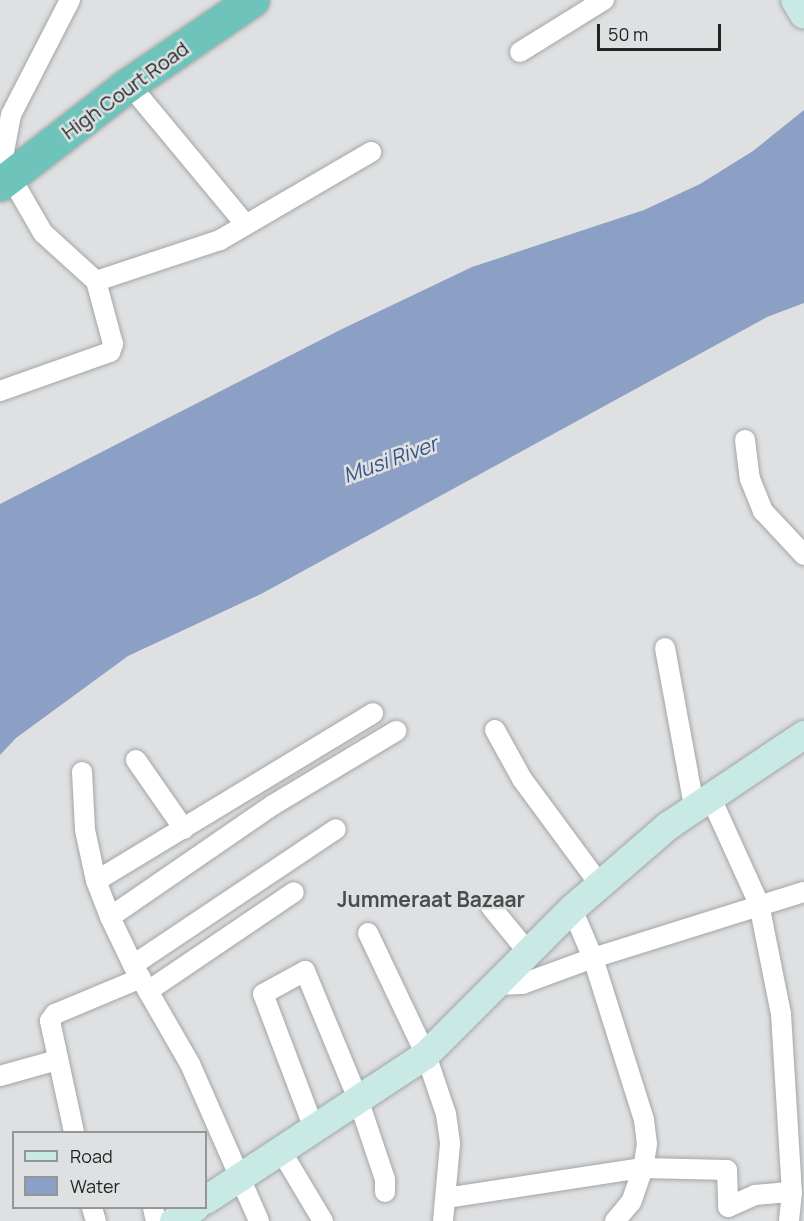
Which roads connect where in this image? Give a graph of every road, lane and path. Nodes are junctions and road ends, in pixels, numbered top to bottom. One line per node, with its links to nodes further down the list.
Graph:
1 (70, 0): 10 (street)
2 (227, 0): 10 (highway, High Court Road)
3 (252, 0): 8 (highway, High Court Road)
4 (604, 0): 7 (street)
5 (795, 0): 6 (main road)
6 (804, 15)
7 (520, 52)
8 (129, 84): 10 (highway, High Court Road); 11 (street)
9 (371, 152): 11 (street)
10 (3, 172): 12 (street)
11 (246, 225): 12 (street)
12 (96, 281): 13 (street)
13 (0, 391)
14 (745, 440): 15 (street)
15 (804, 555)
16 (665, 648): 23 (street)
17 (372, 713): 24 (street)
18 (495, 730): 27 (street)
19 (396, 731): 33 (street)
20 (804, 735): 23 (main road)
21 (136, 760): 24 (street)
22 (82, 772): 26 (street)
23 (702, 801): 27 (main road); 30 (street)
24 (184, 829): 26 (street)
25 (336, 829): 37 (street)
26 (96, 881): 33 (street)
27 (602, 886): 32 (main road)
28 (294, 891): 37 (street)
29 (804, 892): 30 (street)
30 (759, 904): 36 (street); 49 (street)
31 (491, 907): 35 (street)
32 (572, 909): 35 (main road); 36 (street)
33 (110, 917): 37 (street)
34 (368, 933): 39 (street)
35 (528, 952): 38 (main road)
36 (593, 958): 38 (street); 46 (street)
37 (141, 978): 40 (street); 47 (street)
38 (495, 985): 39 (main road)
39 (426, 1055): 42 (main road); 50 (street)
40 (57, 1060): 41 (street); 44 (street)
41 (0, 1076)
42 (358, 1099): 43 (main road); 43 (street); 48 (street)
43 (313, 1126): 45 (main road)
44 (74, 1131)
45 (280, 1149): 47 (main road); 55 (street)
46 (643, 1168): 49 (street); 50 (street); 57 (street)
47 (241, 1177): 51 (main road); 54 (street)
48 (385, 1192)
49 (792, 1192): 58 (street)
50 (446, 1198): 56 (street)
51 (207, 1199)
52 (193, 1209): 53 (main road)
53 (174, 1221)
54 (259, 1221)
55 (323, 1221)
56 (444, 1221)
57 (615, 1221)
58 (789, 1221)

